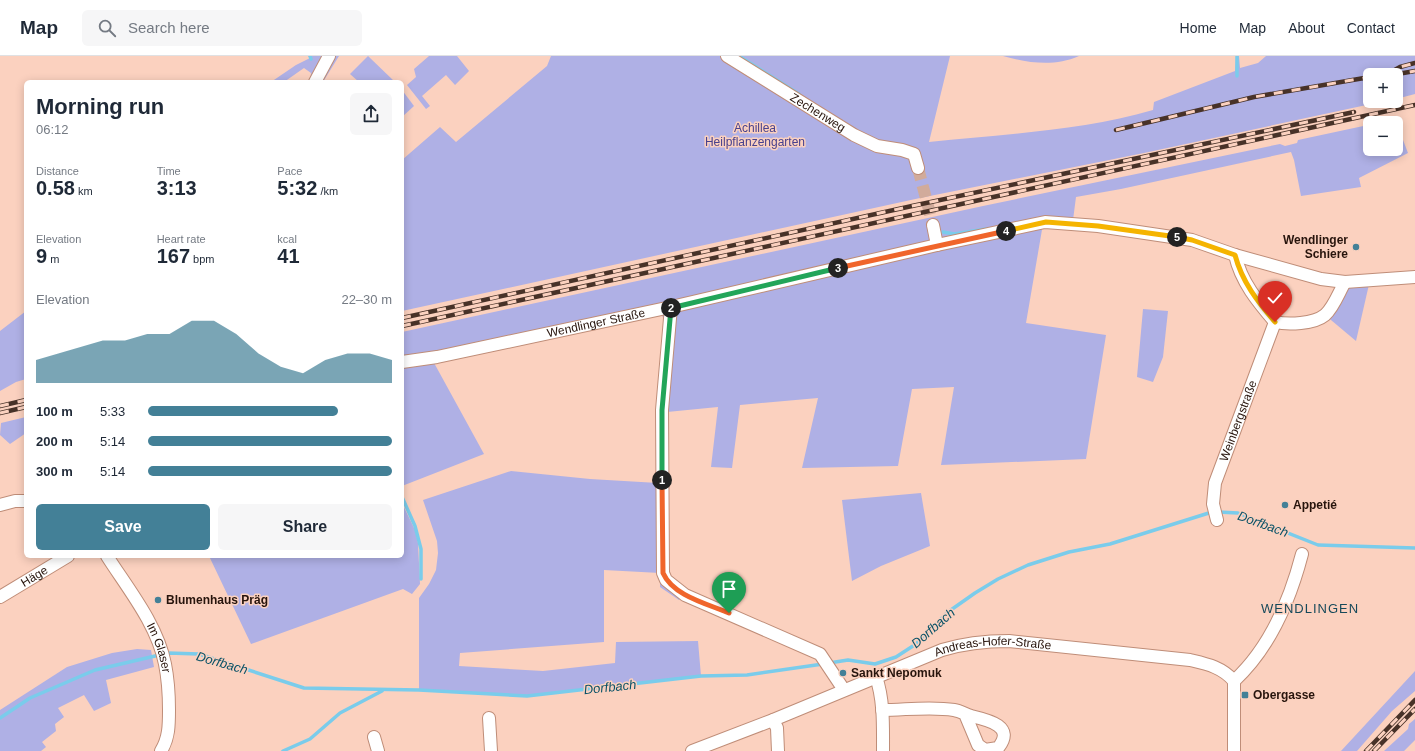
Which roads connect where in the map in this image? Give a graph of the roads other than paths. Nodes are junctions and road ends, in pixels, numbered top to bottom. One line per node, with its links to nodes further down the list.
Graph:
1 (329, 56): 3 (street)
2 (727, 56): 4 (street, Zechenweg)
3 (316, 80)
4 (918, 168)
5 (932, 225): 6 (street)
6 (937, 245): 7 (street, Wendlinger Straße); 10 (street, Wendlinger Straße)
7 (1235, 255): 9 (street, Wendlinger Straße); 11 (street)
8 (1415, 277): 9 (street, Wendlinger Straße)
9 (1345, 282): 11 (street)
10 (671, 307): 12 (street, Wendlinger Straße); 22 (street)
11 (1275, 322): 15 (street, Weinbergstraße)
12 (404, 362)
13 (24, 501): 14 (street)
14 (0, 505)
15 (1216, 514)
16 (1302, 554): 21 (street)
17 (65, 558): 19 (street, Häge)
18 (108, 558): 28 (street, Im Glaser)
19 (0, 597)
20 (876, 677): 21 (street, Andreas-Hofer-Straße); 22 (street, Andreas-Hofer-Straße); 23 (street)
21 (1234, 680): 34 (street)
22 (844, 690): 26 (street, Andreas-Hofer-Straße)
23 (882, 710): 24 (street); 33 (street)
24 (965, 714)
25 (488, 718): 30 (street)
26 (773, 720): 31 (street, Andreas-Hofer-Straße); 32 (street)
27 (374, 737): 29 (street)
28 (161, 751)
29 (378, 751)
30 (491, 751)
31 (692, 751)
32 (778, 751)
33 (883, 751)
34 (1234, 751)

